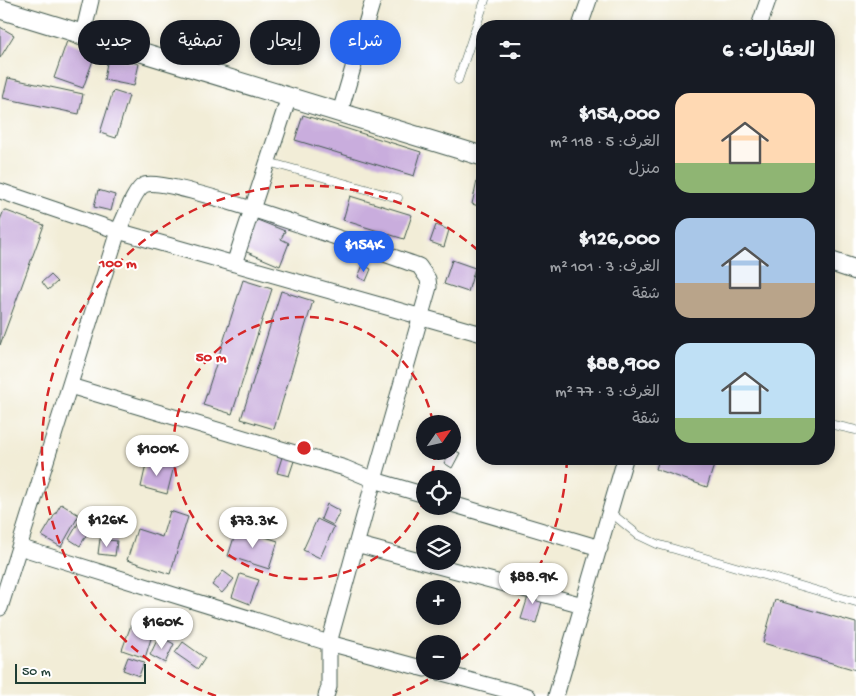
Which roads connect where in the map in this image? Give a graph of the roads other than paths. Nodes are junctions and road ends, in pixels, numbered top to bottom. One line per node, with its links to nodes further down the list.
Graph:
1 (91, 0): 7 (street)
2 (373, 0): 16 (street)
3 (485, 0): 8 (lane)
4 (589, 0): 9 (street)
5 (768, 0): 10 (street)
6 (0, 9): 12 (street)
7 (86, 20)
8 (478, 20)
9 (582, 20)
10 (761, 20)
11 (476, 27): 14 (lane)
12 (78, 32)
13 (150, 54): 15 (street)
14 (458, 80)
15 (289, 97): 16 (street); 18 (street)
16 (340, 112): 17 (street)
17 (476, 154)
18 (268, 162): 20 (lane); 21 (street)
19 (0, 191): 22 (street)
20 (398, 198)
21 (252, 210): 22 (street); 24 (street); 26 (street)
22 (118, 231): 24 (street); 28 (street)
23 (835, 263): 25 (street)
24 (234, 264): 26 (street)
25 (856, 270)
26 (422, 317): 27 (street); 32 (street)
27 (476, 332)
28 (70, 386): 32 (street); 37 (street)
29 (835, 425): 30 (lane)
30 (856, 430)
31 (623, 465): 35 (street)
32 (374, 480): 33 (street); 36 (street)
33 (416, 493)
34 (461, 507): 38 (street)
35 (610, 512): 38 (street); 39 (lane)
36 (356, 544): 40 (street); 42 (street)
37 (19, 547): 41 (street); 42 (street)
38 (600, 548): 40 (street)
39 (856, 602)
40 (583, 605): 47 (street)
41 (0, 608)
42 (329, 643): 43 (street); 45 (street)
43 (416, 667)
44 (461, 678): 46 (street)
45 (326, 696)
46 (528, 696)
47 (556, 696)

